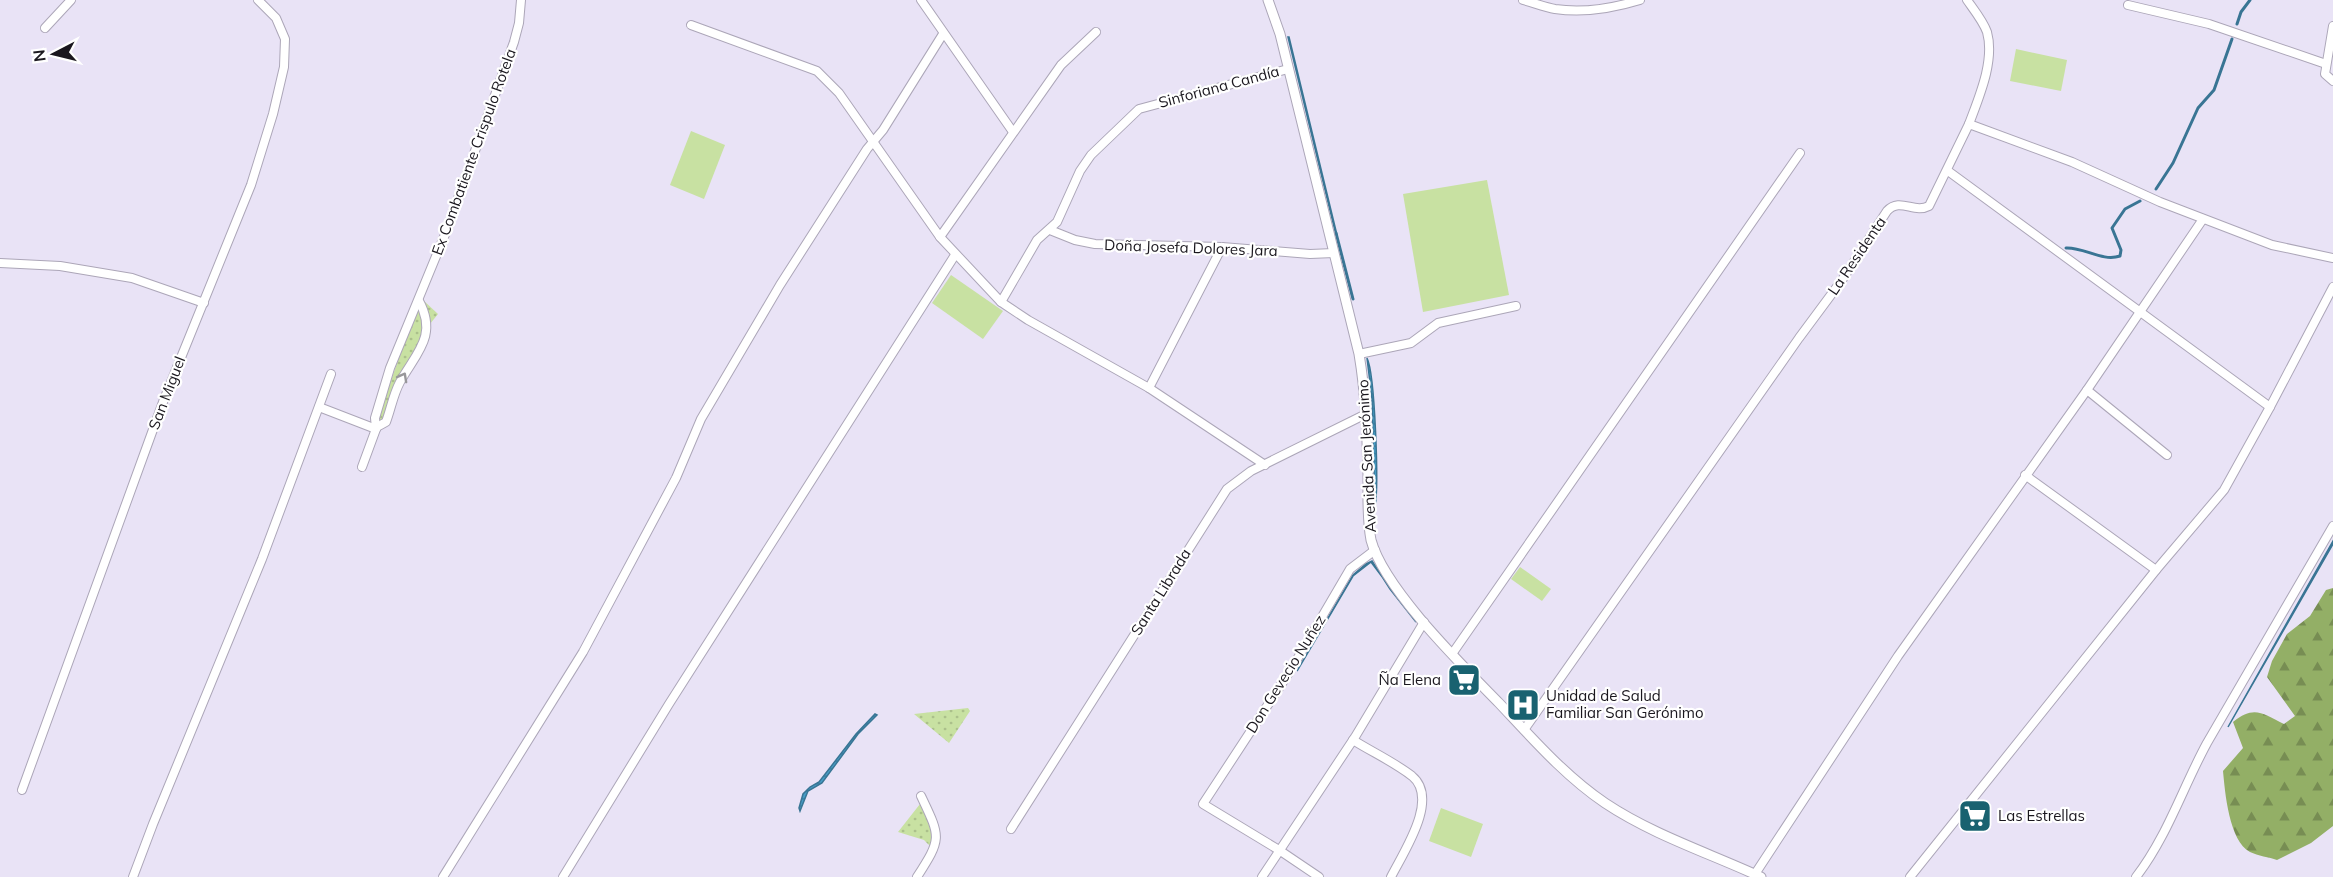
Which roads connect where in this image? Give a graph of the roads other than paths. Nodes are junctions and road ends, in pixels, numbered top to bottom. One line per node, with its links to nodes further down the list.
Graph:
1 (71, 0): 12 (street)
2 (258, 0): 34 (street, San Miguel)
3 (521, 0): 32 (street, Ex Combatiente Crispulo Rotela)
4 (921, 0): 14 (street)
5 (1268, 0): 16 (street, Avenida San Jerónimo)
6 (1523, 0): 7 (street)
7 (1640, 0)
8 (1967, 0): 18 (street, La Residenta)
9 (2128, 5): 15 (street)
10 (691, 25): 20 (street)
11 (2333, 26): 15 (street)
12 (45, 28)
13 (1096, 32): 19 (street)
14 (943, 34): 19 (street); 20 (street)
15 (2326, 64): 17 (street)
16 (1288, 69): 24 (street, Sinforiana Candía); 27 (street, Avenida San Jerónimo)
17 (2333, 81)
18 (1969, 124): 22 (street, La Residenta); 23 (street)
19 (1013, 132): 25 (street)
20 (873, 142): 25 (street); 62 (street)
21 (1800, 153): 53 (street)
22 (1948, 171): 36 (street); 54 (street, La Residenta)
23 (2203, 219): 29 (street); 36 (street)
24 (1050, 230): 26 (street, Doña Josefa Dolores Jara); 33 (street, Sinforiana Candía)
25 (940, 237): 28 (street)
26 (1222, 247): 27 (street, Doña Josefa Dolores Jara); 39 (street)
27 (1334, 253): 37 (street, Avenida San Jerónimo)
28 (955, 255): 33 (street); 63 (street)
29 (2333, 258)
30 (0, 263): 34 (street)
31 (2333, 287): 42 (street)
32 (419, 301): 44 (street, Ex Combatiente Crispulo Rotela); 44 (street, Ex Combatiente Crispulo Rotela, one-way to 32)
33 (1001, 302): 39 (street)
34 (204, 303): 56 (street, San Miguel)
35 (1516, 306): 37 (street)
36 (2139, 311): 40 (street); 42 (street)
37 (1359, 354): 43 (street, Avenida San Jerónimo)
38 (331, 374): 41 (street)
39 (1149, 388): 46 (street)
40 (2086, 390): 45 (street); 48 (street)
41 (319, 407): 44 (street); 61 (street)
42 (2270, 407): 51 (street)
43 (1366, 414): 46 (street, Santa Librada); 50 (street, Avenida San Jerónimo)
44 (376, 428): 47 (street, Ex Combatiente Crispulo Rotela)
45 (2167, 454)
46 (1265, 465): 58 (street, Santa Librada)
47 (362, 467)
48 (2025, 475): 51 (street); 60 (street)
49 (2333, 526): 69 (street)
50 (1375, 550): 52 (street, Avenida San Jerónimo); 59 (street, Don Gevecio Nuñez)
51 (2156, 570): 68 (street)
52 (1424, 622): 53 (street, Avenida San Jerónimo); 55 (street)
53 (1452, 654): 54 (street, Avenida San Jerónimo)
54 (1524, 730): 60 (street, Avenida San Jerónimo)
55 (1353, 740): 59 (street); 67 (street)
56 (22, 790)
57 (921, 796): 64 (street)
58 (1011, 829)
59 (1279, 850): 65 (street); 66 (street)
60 (1758, 876)
61 (134, 877)
62 (443, 877)
63 (563, 877)
64 (917, 877)
65 (1262, 877)
66 (1319, 877)
67 (1391, 877)
68 (1910, 877)
69 (2136, 877)

